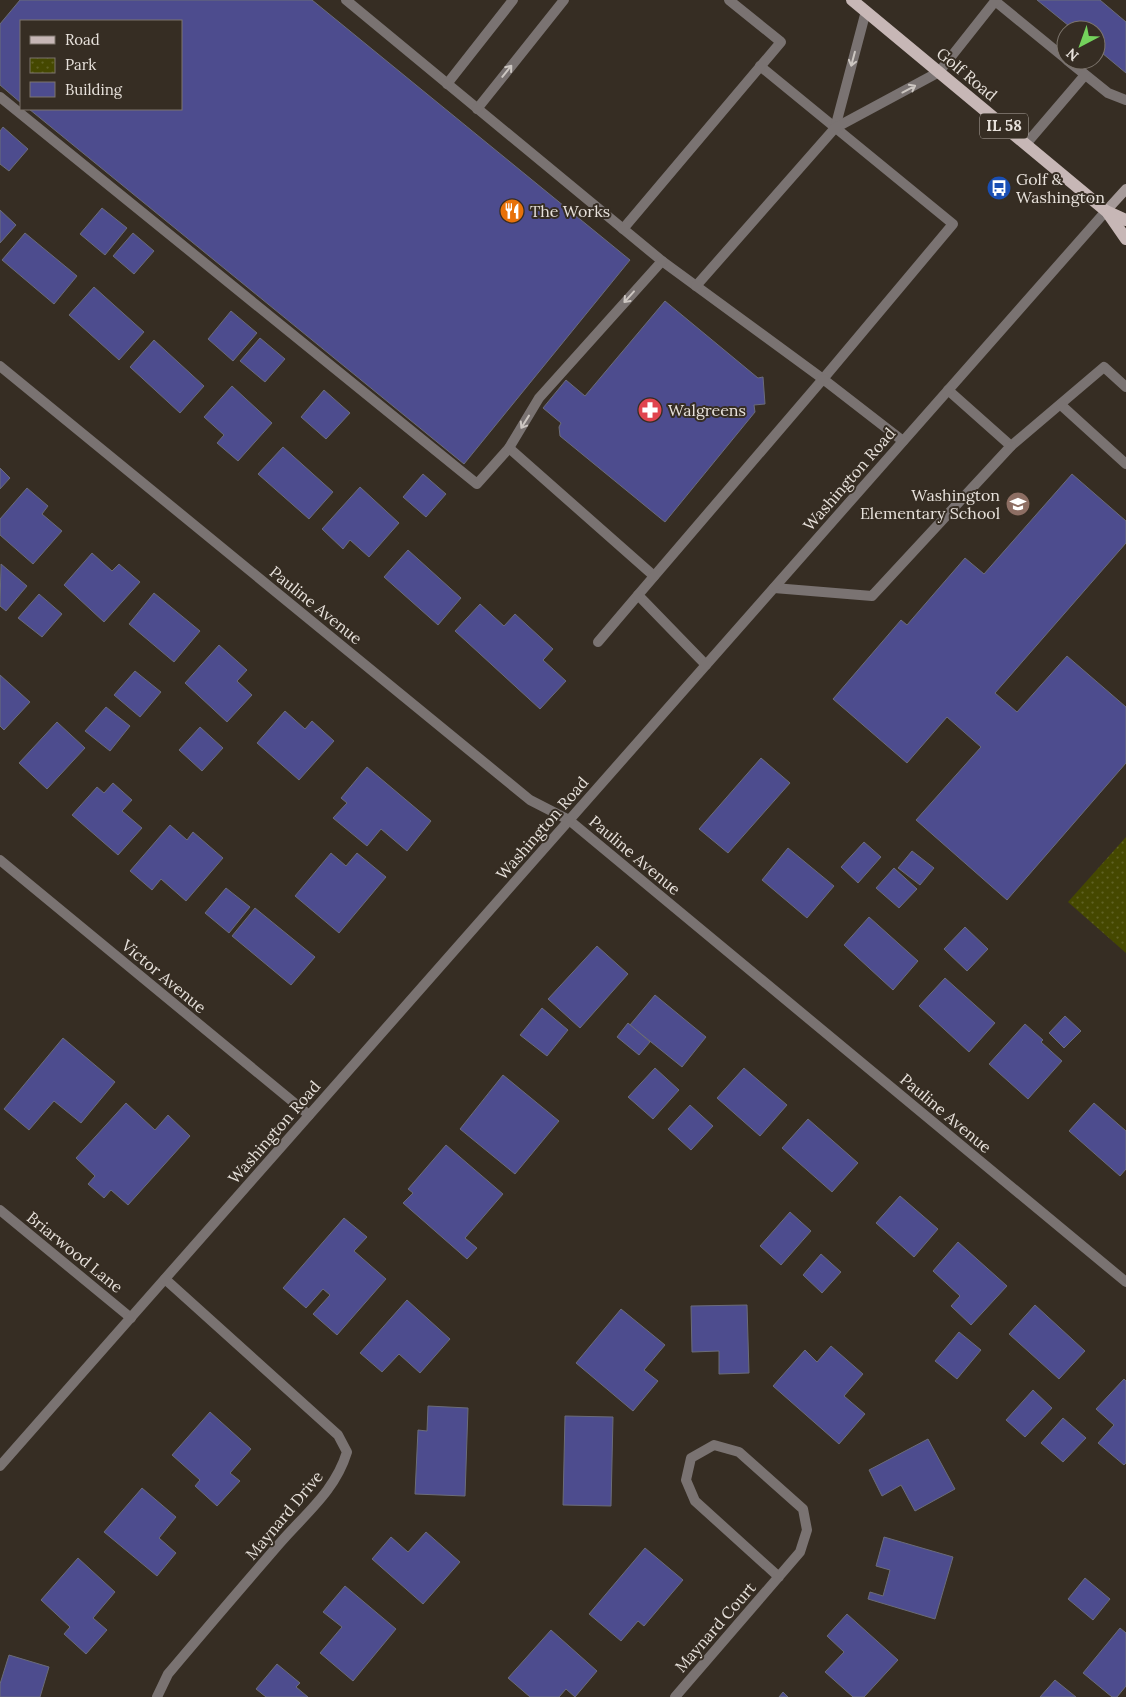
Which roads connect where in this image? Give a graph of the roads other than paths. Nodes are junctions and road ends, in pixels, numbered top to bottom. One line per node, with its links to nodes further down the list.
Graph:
1 (346, 0): 13 (street)
2 (513, 0): 13 (street)
3 (564, 0): 16 (street, one-way to 3)
4 (730, 0): 9 (street)
5 (852, 0): 7 (main road, Golf Road / IL 58)
6 (995, 0): 8 (street); 11 (street)
7 (866, 12): 11 (main road, Golf Road / IL 58); 17 (street, one-way to 17)
8 (1056, 50)
9 (760, 66): 17 (street); 22 (street)
10 (1079, 70): 12 (street)
11 (939, 72): 17 (street, one-way to 11); 18 (main road, Golf Road / IL 58)
12 (1085, 75): 15 (street); 18 (street)
13 (447, 84): 16 (street)
14 (0, 97): 33 (street)
15 (1126, 100)
16 (477, 109): 22 (street)
17 (835, 128): 25 (street); 27 (street)
18 (1026, 144): 20 (main road, Golf Road / IL 58)
19 (1126, 189): 20 (street)
20 (1106, 210): 21 (main road, IL 58); 23 (main road, IL 58); 29 (street, Washington Road)
21 (1126, 220)
22 (623, 229): 24 (street)
23 (1126, 238)
24 (662, 261): 25 (street); 33 (street, one-way to 33)
25 (696, 286): 27 (street)
26 (0, 366): 40 (street, Pauline Avenue)
27 (823, 379): 31 (street); 35 (street)
28 (1126, 387): 30 (street)
29 (948, 390): 31 (street, Washington Road); 32 (street)
30 (1061, 405): 32 (street); 34 (street)
31 (903, 441): 36 (street, Washington Road)
32 (1011, 446): 36 (street)
33 (509, 448): 35 (street)
34 (1126, 464)
35 (654, 576): 37 (street)
36 (774, 588): 39 (street, Washington Road)
37 (638, 594): 38 (street); 39 (street)
38 (598, 642)
39 (706, 665): 40 (street, Washington Road)
40 (569, 820): 42 (street, Washington Road); 45 (street, Pauline Avenue)
41 (0, 860): 42 (street, Victor Avenue)
42 (309, 1115): 44 (street, Washington Road)
43 (0, 1210): 46 (street, Briarwood Lane)
44 (165, 1279): 46 (street, Washington Road); 49 (street, Maynard Drive)
45 (1126, 1282)
46 (131, 1318): 47 (street, Washington Road)
47 (0, 1466)
48 (778, 1577): 48 (street, Maynard Court); 50 (street, Maynard Court)
49 (157, 1697)
50 (675, 1697)

